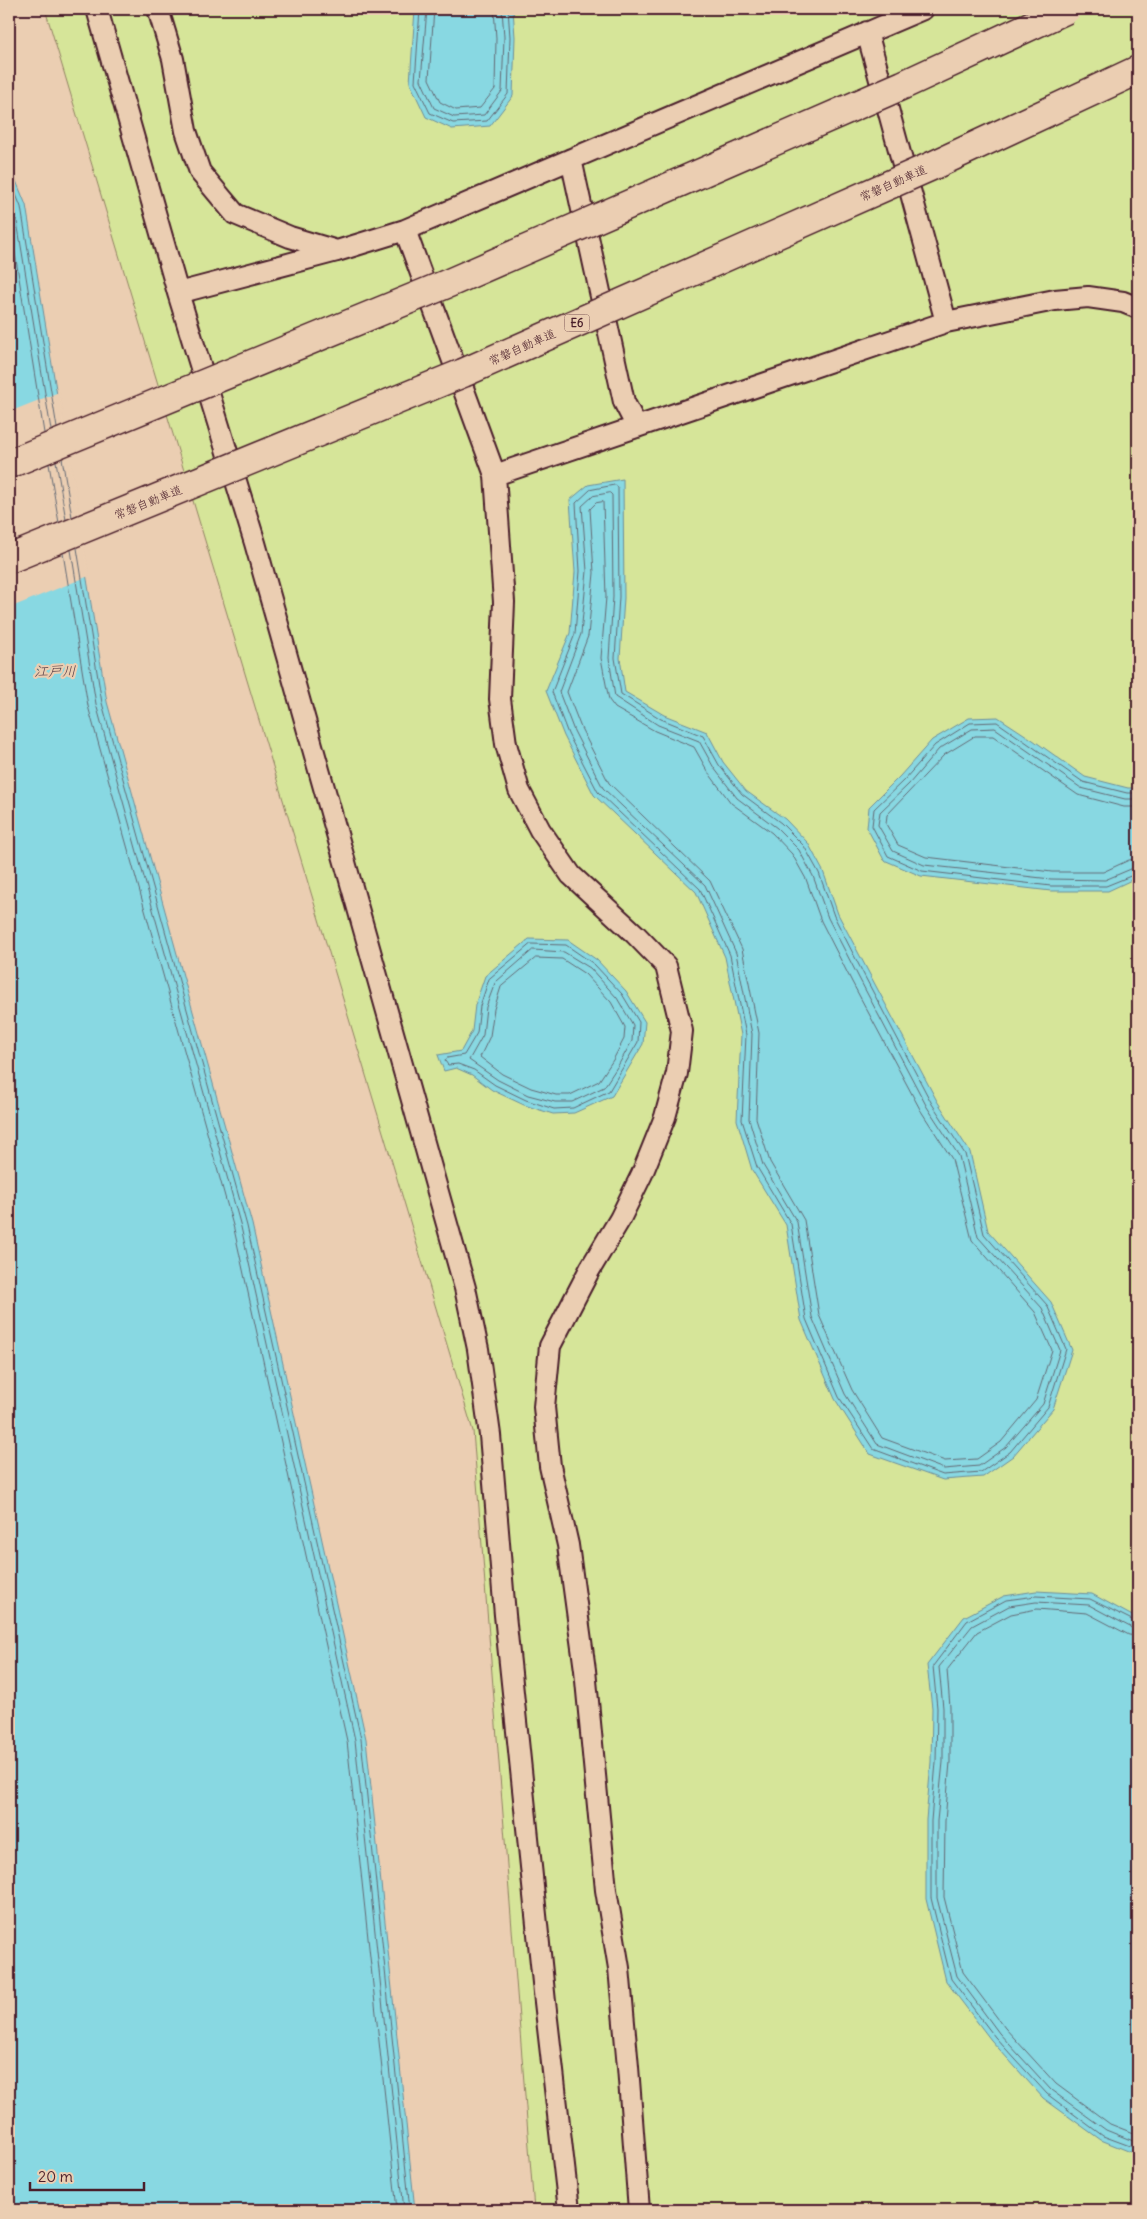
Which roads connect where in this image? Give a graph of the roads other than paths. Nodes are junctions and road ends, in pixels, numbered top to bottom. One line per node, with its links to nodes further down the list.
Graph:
1 (97, 9): 10 (lane)
2 (158, 9): 9 (lane)
3 (922, 9): 5 (lane)
4 (1067, 9): 14 (highway, bridge)
5 (867, 32): 7 (lane); 12 (lane)
6 (1138, 70): 16 (highway, 常磐自動車道 / E6, bridge)
7 (571, 159): 8 (lane); 13 (lane)
8 (405, 230): 9 (lane); 15 (lane)
9 (337, 251): 10 (lane)
10 (178, 293): 17 (lane)
11 (1138, 308): 12 (lane)
12 (946, 322): 13 (lane)
13 (637, 427): 15 (lane)
14 (9, 464)
15 (495, 475): 18 (lane)
16 (9, 559)
17 (569, 2210)
18 (638, 2210)

